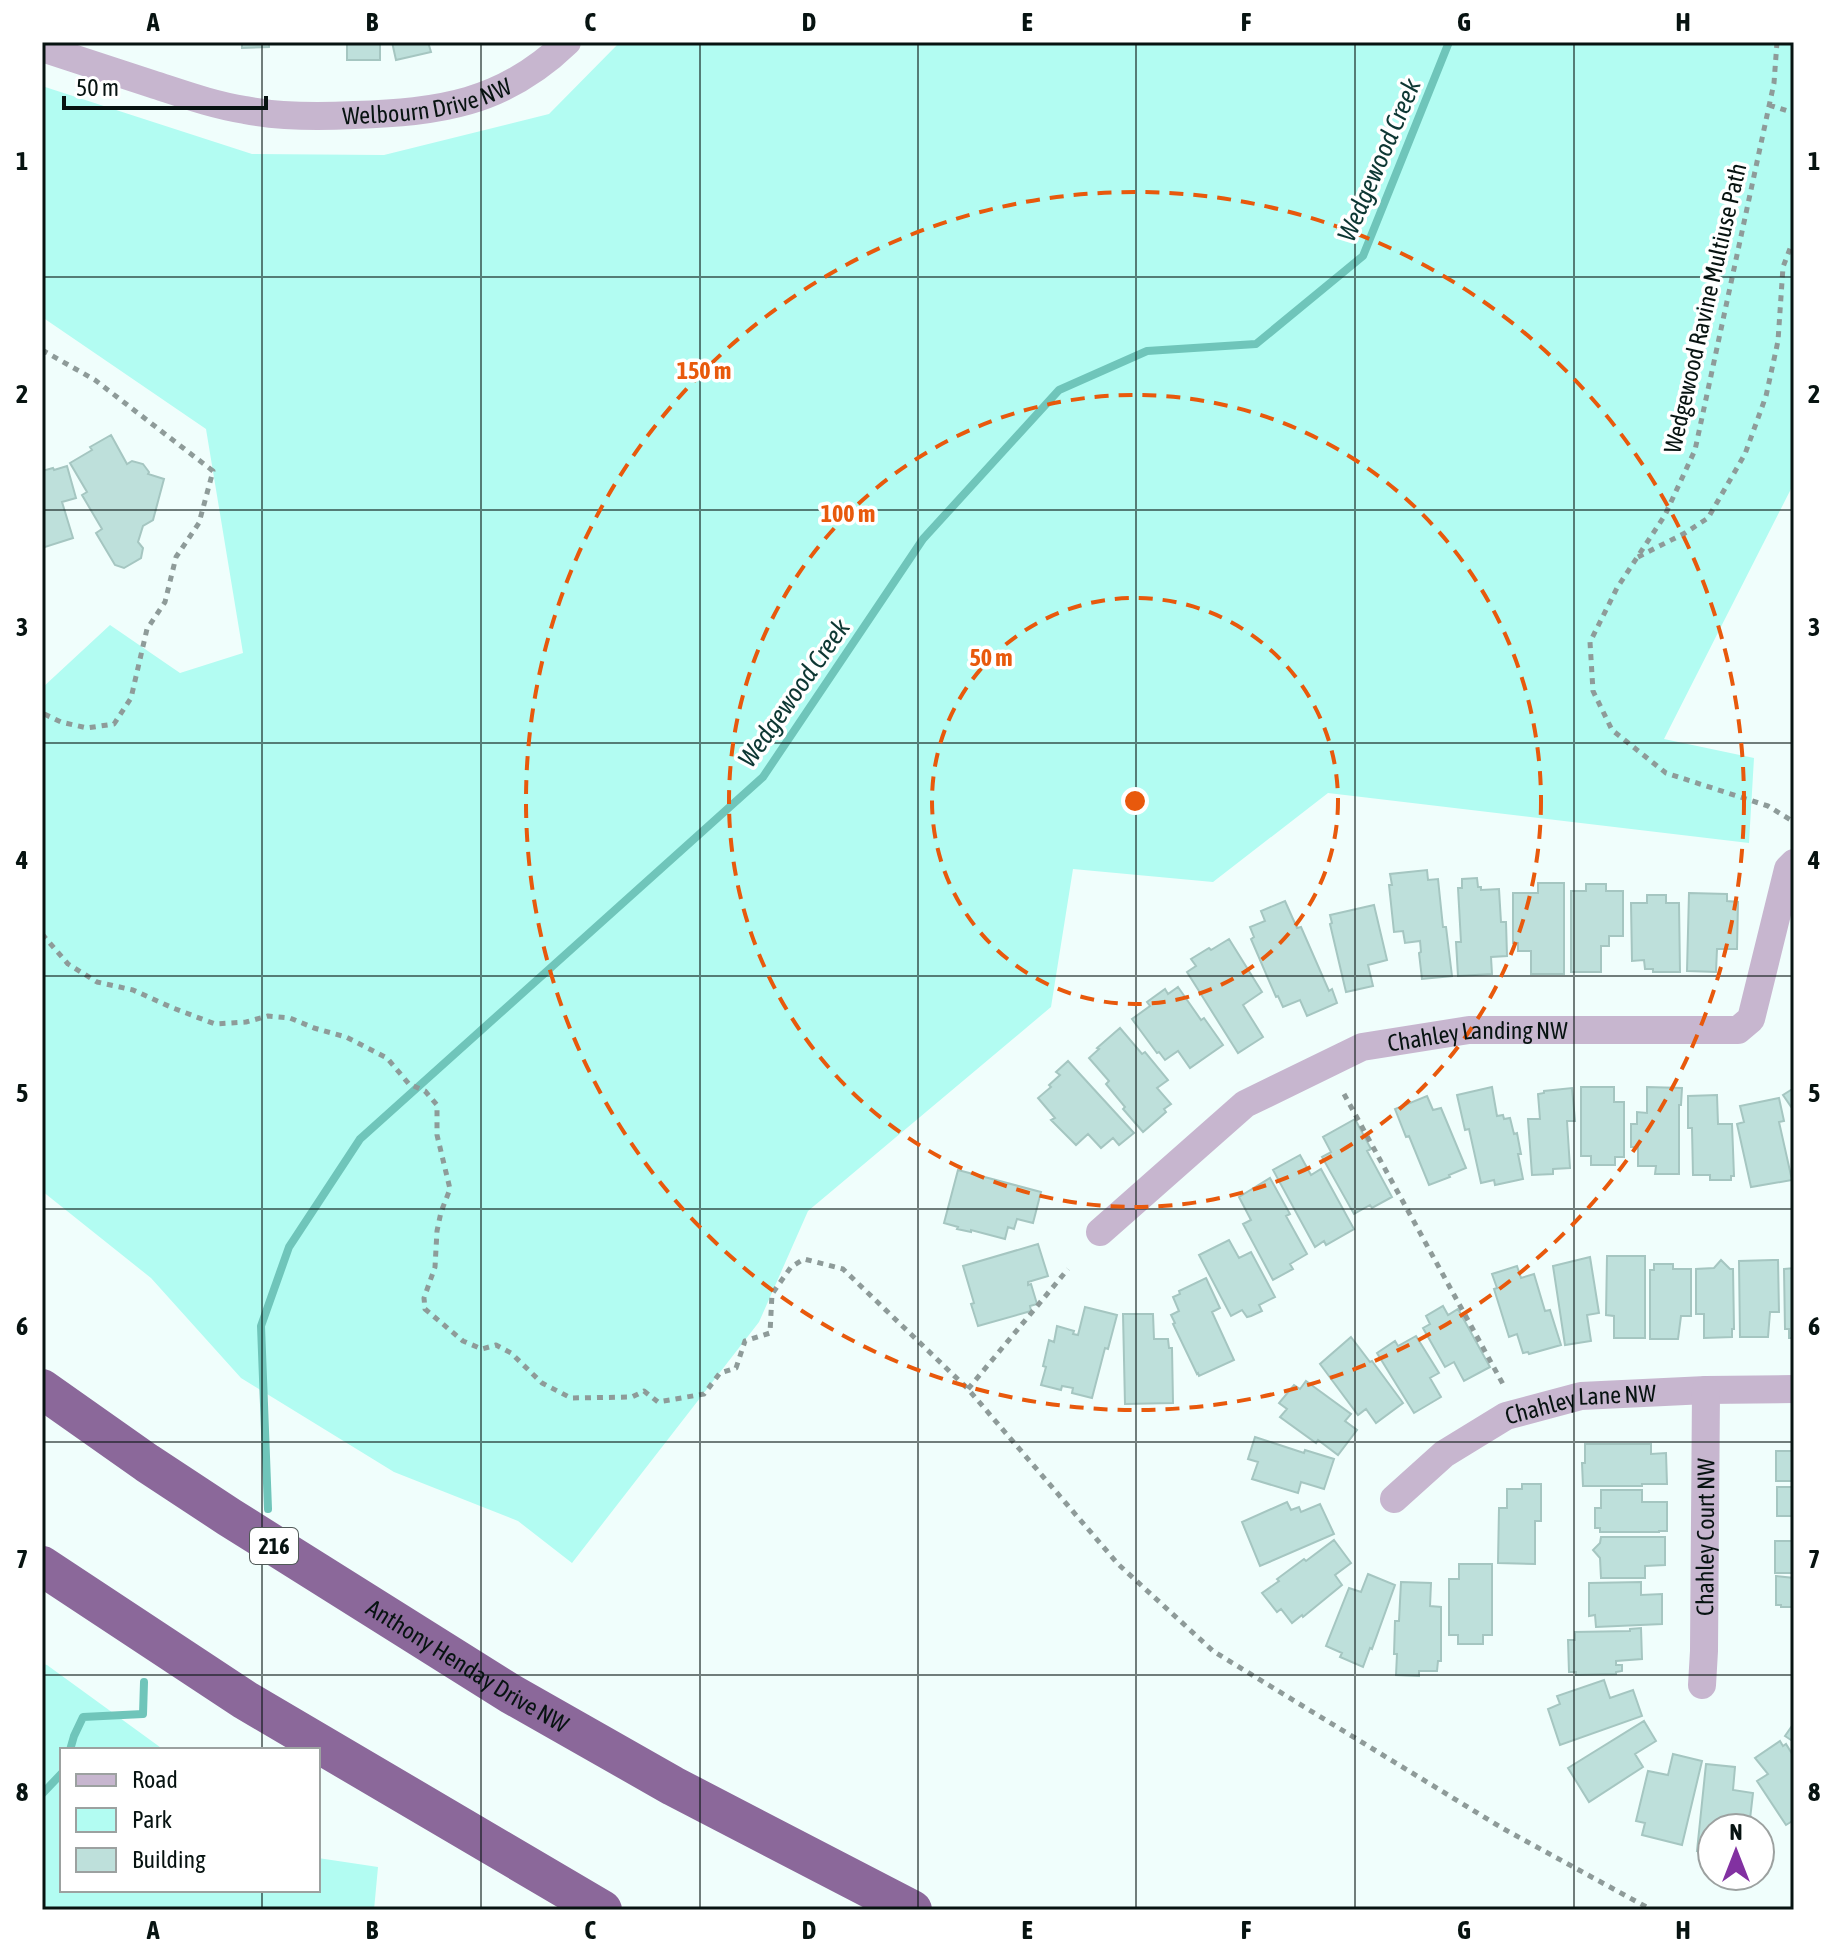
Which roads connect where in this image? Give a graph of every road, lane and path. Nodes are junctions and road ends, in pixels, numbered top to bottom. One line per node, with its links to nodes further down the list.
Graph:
1 (567, 42): 3 (street, Welbourn Drive NW)
2 (1777, 42): 4 (path, Wedgewood Ravine Multiuse Path)
3 (42, 48)
4 (1769, 105): 5 (path); 8 (path, Wedgewood Ravine Multiuse Path)
5 (1794, 113)
6 (1794, 243): 8 (path)
7 (42, 350): 9 (path)
8 (1637, 557): 10 (path, Wedgewood Ravine Multiuse Path)
9 (42, 713)
10 (1794, 822)
11 (1794, 863): 14 (street, Chahley Landing NW)
12 (42, 934): 18 (path)
13 (1344, 1094): 16 (path)
14 (1100, 1232)
15 (1068, 1269): 18 (path)
16 (1504, 1386)
17 (42, 1389): 25 (highway, Anthony Henday Drive NW / 216)
18 (968, 1389): 26 (path)
19 (1794, 1389): 20 (street, Chahley Lane NW)
20 (1706, 1390): 21 (street, Chahley Lane NW); 23 (street, Chahley Court NW)
21 (1394, 1499)
22 (42, 1566): 24 (highway)
23 (1702, 1685)
24 (602, 1910)
25 (912, 1910)
26 (1652, 1910)

